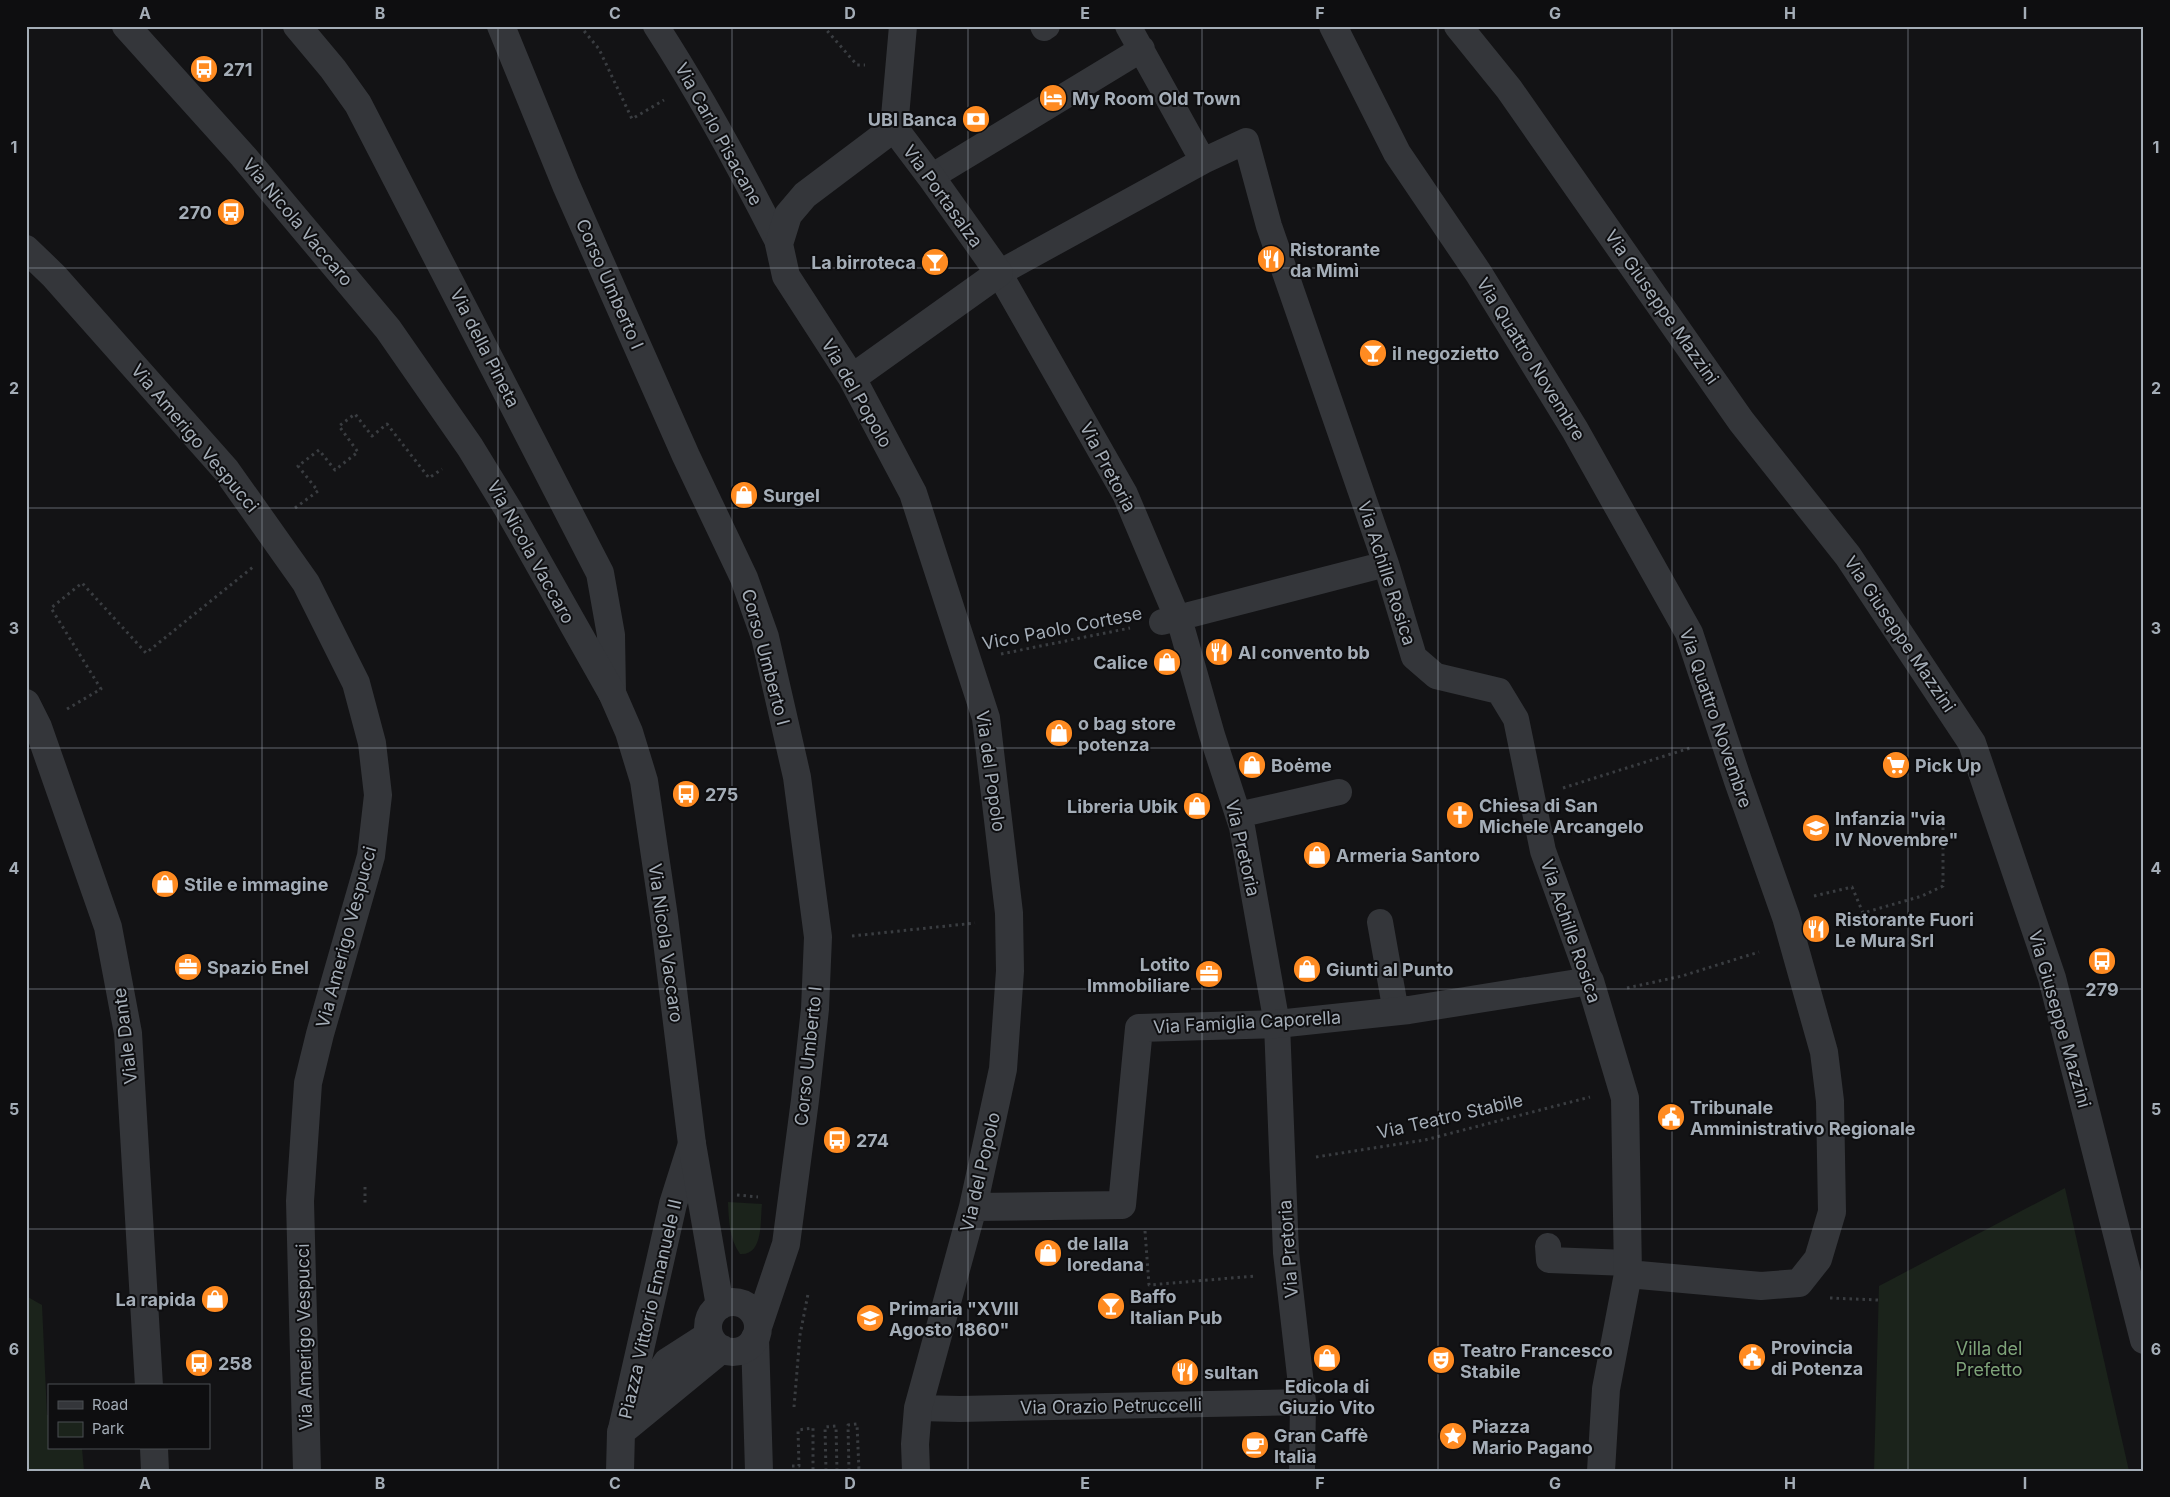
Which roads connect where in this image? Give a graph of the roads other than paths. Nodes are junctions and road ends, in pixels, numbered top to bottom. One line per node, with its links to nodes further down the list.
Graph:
1 (126, 26): 19 (street, Via Nicola Vaccaro)
2 (298, 26): 19 (street, Via della Pineta)
3 (501, 26): 30 (street, Corso Umberto I)
4 (656, 26): 13 (street, Via Carlo Pisacane)
5 (903, 26): 10 (street, Via Portasalza)
6 (1128, 26): 9 (street)
7 (1333, 26): 32 (street, Via Quattro Novembre)
8 (1458, 26): 34 (street, Via Giuseppe Mazzini)
9 (1142, 49): 11 (street); 12 (street)
10 (894, 128): 12 (street, Via Portasalza); 13 (street)
11 (1203, 161): 15 (street); 17 (street, Via Achille Rosica)
12 (931, 177): 15 (street, Via Portasalza)
13 (778, 244): 16 (street, Via del Popolo)
14 (26, 249): 41 (street, Via Amerigo Vespucci)
15 (999, 274): 16 (street); 18 (street, Via Pretoria)
16 (852, 378): 29 (street, Via del Popolo)
17 (1386, 564): 18 (street); 24 (street, Via Achille Rosica)
18 (1170, 620): 22 (street, Via Pretoria)
19 (612, 693): 27 (street, Via Nicola Vaccaro)
20 (32, 715): 35 (street, Viale Dante)
21 (1339, 792): 22 (street)
22 (1238, 815): 26 (street, Via Pretoria)
23 (1380, 922): 25 (street)
24 (1590, 981): 25 (street, Via Famiglia Caporella); 32 (street, Via Achille Rosica)
25 (1396, 1012): 26 (street, Via Famiglia Caporella)
26 (1277, 1024): 29 (street, Via Famiglia Caporella); 36 (street, Via Pretoria)
27 (692, 1144): 28 (street, Via Nicola Vaccaro); 38 (street, Piazza Vittorio Emanuele II)
28 (700, 1190): 33 (street, Piazza Vittorio Emanuele II)
29 (973, 1207): 37 (street, Via del Popolo)
30 (786, 1244): 33 (street, Piazza Vittorio Emanuele II)
31 (1548, 1246): 32 (street)
32 (1628, 1268): 46 (street)
33 (737, 1327): 38 (street, Piazza Vittorio Emanuele II); 43 (street)
34 (2144, 1340)
35 (149, 1384)
36 (1304, 1402): 37 (street, Via Orazio Petruccelli); 45 (street, Via Pretoria)
37 (918, 1408): 44 (street, Via del Popolo)
38 (621, 1432): 42 (street)
39 (154, 1450): 40 (street)
40 (155, 1471)
41 (308, 1471)
42 (620, 1471)
43 (758, 1471)
44 (916, 1471)
45 (1302, 1471)
46 (1601, 1471)

